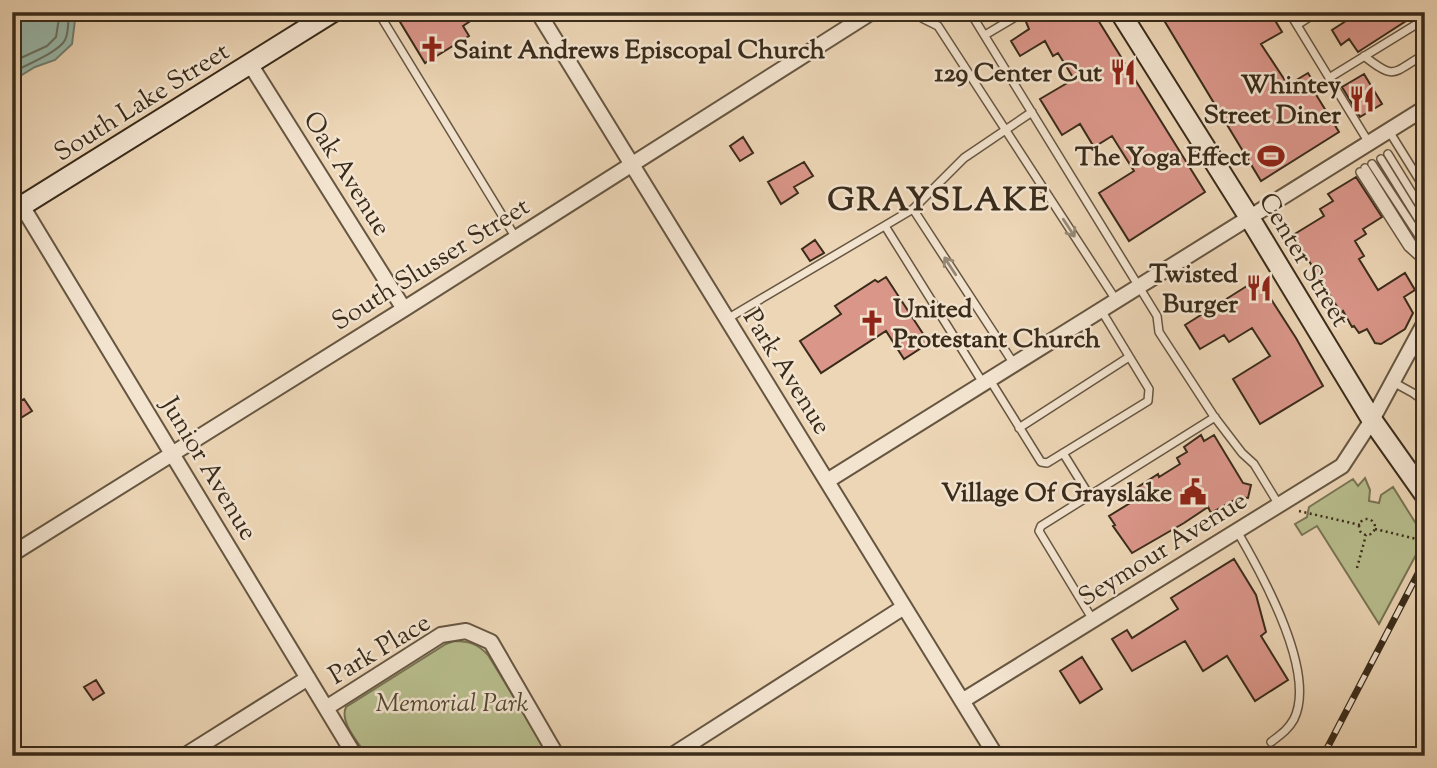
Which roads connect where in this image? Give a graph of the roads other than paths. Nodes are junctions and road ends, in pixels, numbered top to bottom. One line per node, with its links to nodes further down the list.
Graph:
1 (333, 12): 16 (street, South Lake Street)
2 (378, 12): 31 (lane)
3 (538, 12): 23 (street, Park Avenue)
4 (872, 12): 23 (street, South Slusser Street)
5 (918, 12): 20 (lane)
6 (970, 12): 13 (lane)
7 (1121, 12): 28 (street, Center Street)
8 (1289, 12): 12 (lane)
9 (1317, 12): 12 (lane)
10 (1017, 16): 13 (lane)
11 (1425, 19): 15 (lane)
12 (1297, 25): 17 (lane)
13 (985, 35): 19 (lane)
14 (1425, 54): 15 (lane)
15 (1364, 56): 17 (lane)
16 (250, 64): 25 (street, South Lake Street); 36 (street, Oak Avenue)
17 (1329, 78): 22 (lane)
18 (1425, 108): 21 (street)
19 (1031, 111): 20 (lane); 34 (lane)
20 (1006, 129): 26 (lane); 35 (lane, one-way to 35)
21 (1388, 131): 22 (street); 24 (lane)
22 (1369, 142): 28 (street)
23 (631, 164): 31 (street, South Slusser Street); 38 (street, Park Avenue)
24 (1425, 189)
25 (17, 209): 51 (street, Junior Avenue)
26 (913, 209): 29 (lane); 43 (lane, one-way to 26)
27 (1425, 214): 30 (lane)
28 (1249, 217): 34 (street); 48 (street, Center Street)
29 (885, 226): 38 (lane); 44 (lane)
30 (1425, 230)
31 (516, 238): 36 (street, South Slusser Street)
32 (1425, 245): 33 (lane)
33 (1425, 253)
34 (1137, 287): 35 (street); 47 (lane)
35 (1116, 300): 37 (street)
36 (404, 309): 51 (street, South Slusser Street)
37 (1101, 310): 41 (lane); 43 (street)
38 (727, 319): 52 (street, Park Avenue)
39 (1425, 321): 40 (street, Seymour Avenue)
40 (1410, 349): 42 (lane); 45 (street, Seymour Avenue)
41 (1129, 357): 49 (lane); 50 (lane)
42 (1425, 358)
43 (1014, 364): 44 (street)
44 (986, 381): 49 (lane); 52 (street)
45 (1392, 382): 46 (lane); 48 (street, Seymour Avenue)
46 (1425, 402)
47 (1215, 417): 54 (lane); 55 (lane)
48 (1372, 420): 53 (street, Center Street); 55 (street, Seymour Avenue)
49 (1019, 428): 50 (lane)
50 (1063, 453): 54 (lane)
51 (172, 454): 57 (street, South Slusser Street); 60 (street, Junior Avenue)
52 (827, 481): 58 (street, Park Avenue)
53 (1423, 489)
54 (1089, 495): 59 (lane)
55 (1279, 505): 56 (street, Seymour Avenue)
56 (1237, 531): 59 (street, Seymour Avenue); 63 (lane)
57 (12, 554)
58 (904, 607): 61 (street, Park Avenue); 67 (street)
59 (1093, 620): 61 (street, Seymour Avenue)
60 (308, 678): 62 (street, Junior Avenue); 64 (street)
61 (962, 701): 68 (street, Park Avenue)
62 (326, 708): 65 (street, Junior Avenue); 66 (street, Park Place)
63 (1271, 742)
64 (184, 756)
65 (355, 756)
66 (557, 756)
67 (671, 756)
68 (996, 756)

